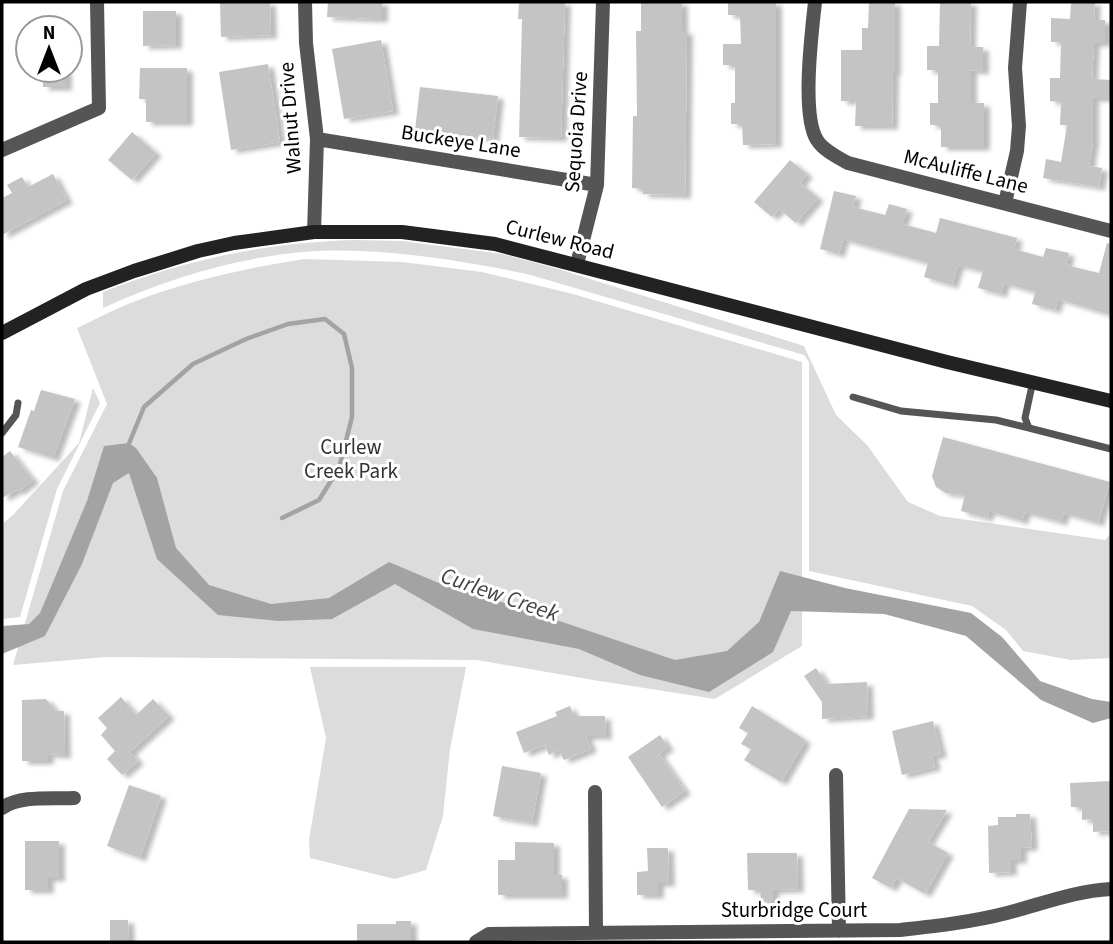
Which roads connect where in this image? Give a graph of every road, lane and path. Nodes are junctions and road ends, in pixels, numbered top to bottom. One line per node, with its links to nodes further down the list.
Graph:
1 (97, 2): 7 (street)
2 (305, 2): 6 (street, Walnut Drive)
3 (603, 2): 8 (street, Sequoia Drive)
4 (815, 2): 9 (street, McAuliffe Lane)
5 (1020, 2): 9 (street)
6 (317, 139): 8 (street, Buckeye Lane); 11 (street, Walnut Drive)
7 (2, 150)
8 (597, 185): 12 (street, Sequoia Drive)
9 (1005, 203): 10 (street, McAuliffe Lane)
10 (1111, 231)
11 (313, 232): 12 (main road, Curlew Road); 13 (main road, Curlew Road)
12 (577, 264): 14 (main road, Curlew Road)
13 (2, 333)
14 (1033, 381): 16 (main road, Curlew Road); 18 (lane)
15 (853, 397): 18 (lane)
16 (1111, 401)
17 (18, 403): 19 (lane)
18 (1029, 428): 20 (lane)
19 (2, 433)
20 (1111, 449)
21 (836, 775): 26 (street)
22 (595, 792): 27 (street)
23 (74, 798): 24 (street)
24 (4, 807)
25 (1111, 889): 26 (street, Sturbridge Court)
26 (839, 931): 27 (street, Sturbridge Court)
27 (596, 932): 28 (street, Sturbridge Court)
28 (476, 942)

